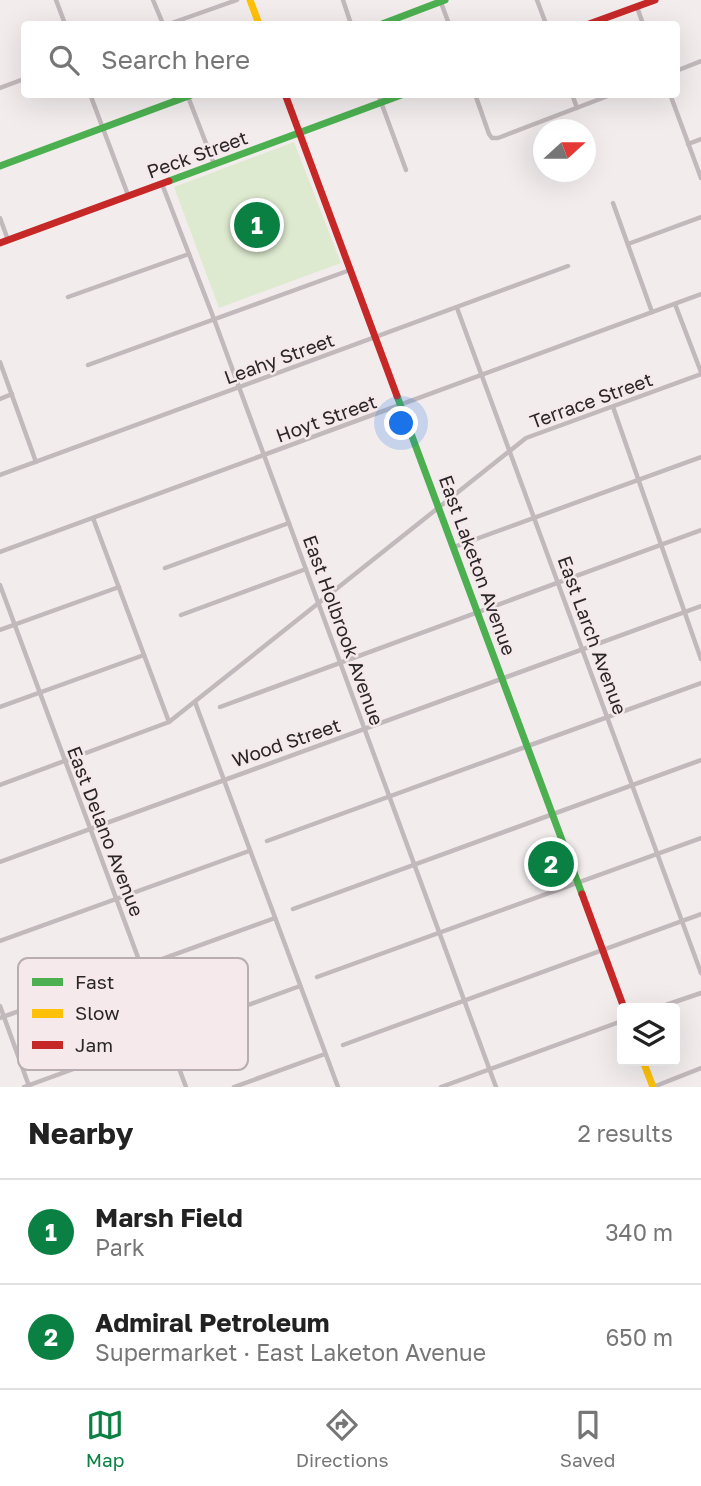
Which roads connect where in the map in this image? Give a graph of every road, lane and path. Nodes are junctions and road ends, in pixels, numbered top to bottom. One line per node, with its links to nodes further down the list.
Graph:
1 (56, 0): 10 (street)
2 (153, 0): 11 (street)
3 (237, 0): 12 (street)
4 (250, 0): 13 (main road)
5 (343, 0): 14 (street)
6 (537, 0): 17 (street)
7 (655, 0): 9 (main road)
8 (442, 1): 15 (main road); 16 (street)
9 (635, 3): 18 (main road); 19 (street)
10 (64, 21)
11 (162, 21)
12 (178, 21)
13 (258, 21)
14 (350, 21)
15 (390, 21)
16 (448, 21)
17 (545, 21)
18 (596, 21)
19 (642, 21)
20 (701, 61): 21 (street)
21 (680, 70)
22 (21, 80): 23 (street)
23 (0, 88)
24 (92, 98): 36 (street)
25 (182, 98): 36 (main road)
26 (191, 98): 40 (street)
27 (286, 98): 37 (main road, East Laketon Avenue)
28 (379, 98): 34 (street)
29 (394, 98): 34 (main road, Peck Street)
30 (477, 98): 35 (street)
31 (573, 98): 35 (street)
32 (602, 98): 35 (street)
33 (671, 98): 39 (street)
34 (381, 103): 37 (main road, Peck Street); 42 (street)
35 (577, 108)
36 (103, 128): 41 (main road); 45 (street)
37 (299, 134): 40 (main road, Peck Street); 53 (main road, East Laketon Avenue)
38 (701, 139): 39 (street)
39 (688, 144): 43 (street)
40 (214, 164): 44 (main road, Peck Street)
41 (0, 166)
42 (406, 170)
43 (701, 177)
44 (162, 184): 45 (main road, Peck Street); 51 (street, East Holbrook Avenue)
45 (128, 196): 49 (main road, Peck Street)
46 (613, 203): 50 (street)
47 (701, 217): 50 (street)
48 (0, 218): 49 (street)
49 (4, 242)
50 (628, 244): 58 (street)
51 (189, 254): 55 (street); 59 (street, East Holbrook Avenue)
52 (568, 266): 57 (street, Leahy Street)
53 (351, 270): 59 (street); 60 (main road, East Laketon Avenue)
54 (701, 294): 56 (street, Hoyt Street)
55 (68, 297)
56 (675, 304): 58 (street, Hoyt Street); 63 (street)
57 (457, 308): 60 (street, Leahy Street); 64 (street, East Larch Avenue)
58 (652, 312): 64 (street, Hoyt Street)
59 (214, 319): 62 (street); 65 (street, East Holbrook Avenue)
60 (376, 337): 65 (street, Leahy Street); 68 (main road, East Laketon Avenue)
61 (0, 362): 66 (street)
62 (88, 365)
63 (701, 373): 69 (street, Terrace Street)
64 (482, 375): 68 (street, Hoyt Street); 70 (street, East Larch Avenue)
65 (239, 387): 71 (street, East Holbrook Avenue); 73 (street, Leahy Street)
66 (12, 394): 67 (street); 73 (street)
67 (0, 399)
68 (402, 404): 71 (street, Hoyt Street); 76 (main road, East Laketon Avenue)
69 (613, 407): 70 (street, Terrace Street); 75 (street)
70 (509, 449): 76 (street, Terrace Street); 78 (street, East Larch Avenue)
71 (264, 456): 77 (street, Hoyt Street); 79 (street, East Holbrook Avenue)
72 (701, 457): 75 (street)
73 (36, 462): 74 (street, Leahy Street)
74 (0, 475)
75 (638, 480): 78 (street); 81 (street)
76 (439, 505): 82 (main road, East Laketon Avenue); 89 (street, Terrace Street)
77 (93, 518): 83 (street, Hoyt Street); 88 (street)
78 (535, 518): 82 (street); 86 (street, East Larch Avenue)
79 (289, 523): 84 (street); 85 (street, East Holbrook Avenue)
80 (701, 530): 81 (street)
81 (662, 544): 86 (street); 92 (street)
82 (454, 547): 91 (main road, East Laketon Avenue)
83 (0, 552)
84 (165, 568)
85 (306, 569): 89 (street, East Holbrook Avenue); 93 (street)
86 (558, 582): 91 (street); 96 (street, East Larch Avenue)
87 (0, 585): 94 (street, East Delano Avenue)
88 (119, 587): 94 (street); 97 (street)
89 (318, 602): 99 (street, East Holbrook Avenue); 103 (street, Terrace Street)
90 (701, 606): 92 (street, Wood Street)
91 (478, 611): 99 (street); 100 (main road, East Laketon Avenue)
92 (685, 612): 96 (street, Wood Street); 98 (street)
93 (181, 615)
94 (15, 624): 95 (street); 102 (street, East Delano Avenue)
95 (0, 630)
96 (583, 649): 100 (street, Wood Street); 106 (street, East Larch Avenue)
97 (144, 654): 102 (street); 107 (street)
98 (701, 659)
99 (340, 662): 105 (street); 108 (street, East Holbrook Avenue)
100 (503, 678): 108 (street, Wood Street); 109 (main road, East Laketon Avenue)
101 (701, 683): 106 (street)
102 (40, 693): 104 (street); 111 (street, East Delano Avenue)
103 (195, 702): 107 (street, Terrace Street); 112 (street)
104 (0, 707)
105 (220, 707)
106 (608, 717): 109 (street); 114 (street, East Larch Avenue)
107 (169, 722): 111 (street, Terrace Street)
108 (365, 729): 112 (street, Wood Street); 115 (street, East Holbrook Avenue)
109 (528, 746): 115 (street); 116 (main road, East Laketon Avenue)
110 (701, 760): 114 (street)
111 (65, 761): 113 (street, Terrace Street); 117 (street, East Delano Avenue)
112 (223, 779): 117 (street, Wood Street); 120 (street)
113 (0, 785)
114 (633, 785): 116 (street); 121 (street, East Larch Avenue)
115 (390, 797): 119 (street); 123 (street, East Holbrook Avenue)
116 (553, 814): 123 (street); 124 (main road, East Laketon Avenue)
117 (90, 828): 122 (street, Wood Street); 125 (street, East Delano Avenue)
118 (701, 838): 121 (street)
119 (267, 841)
120 (249, 851): 125 (street); 128 (street)
121 (658, 853): 124 (street); 129 (street, East Larch Avenue)
122 (0, 862)
123 (414, 864): 126 (street); 130 (street, East Holbrook Avenue)
124 (579, 883): 130 (street); 132 (main road, East Laketon Avenue)
125 (117, 898): 131 (street); 133 (street, East Delano Avenue)
126 (293, 909)
127 (701, 914): 129 (street)
128 (275, 918): 134 (street); 137 (street)
129 (683, 921): 132 (street); 135 (street, East Larch Avenue)
130 (439, 933): 136 (street); 139 (street, East Holbrook Avenue)
131 (0, 941)
132 (603, 951): 139 (street); 140 (main road, East Laketon Avenue)
133 (139, 958)
134 (164, 958)
135 (701, 973)
136 (317, 977)
137 (300, 986): 142 (street); 147 (street)
138 (701, 993): 141 (street)
139 (465, 1001): 146 (street); 151 (street, East Holbrook Avenue)
140 (622, 1003)
141 (672, 1003)
142 (248, 1005)
143 (0, 1006): 144 (street)
144 (2, 1018): 148 (street)
145 (617, 1023): 151 (street)
146 (343, 1045)
147 (325, 1054): 156 (street); 157 (street)
148 (18, 1062)
149 (645, 1066): 160 (main road)
150 (701, 1068): 160 (street)
151 (490, 1069): 158 (street); 159 (street, East Holbrook Avenue)
152 (71, 1070): 154 (street)
153 (180, 1070): 155 (street, East Delano Avenue)
154 (27, 1086)
155 (186, 1087)
156 (234, 1087)
157 (338, 1087)
158 (441, 1087)
159 (496, 1087)
160 (653, 1087)

